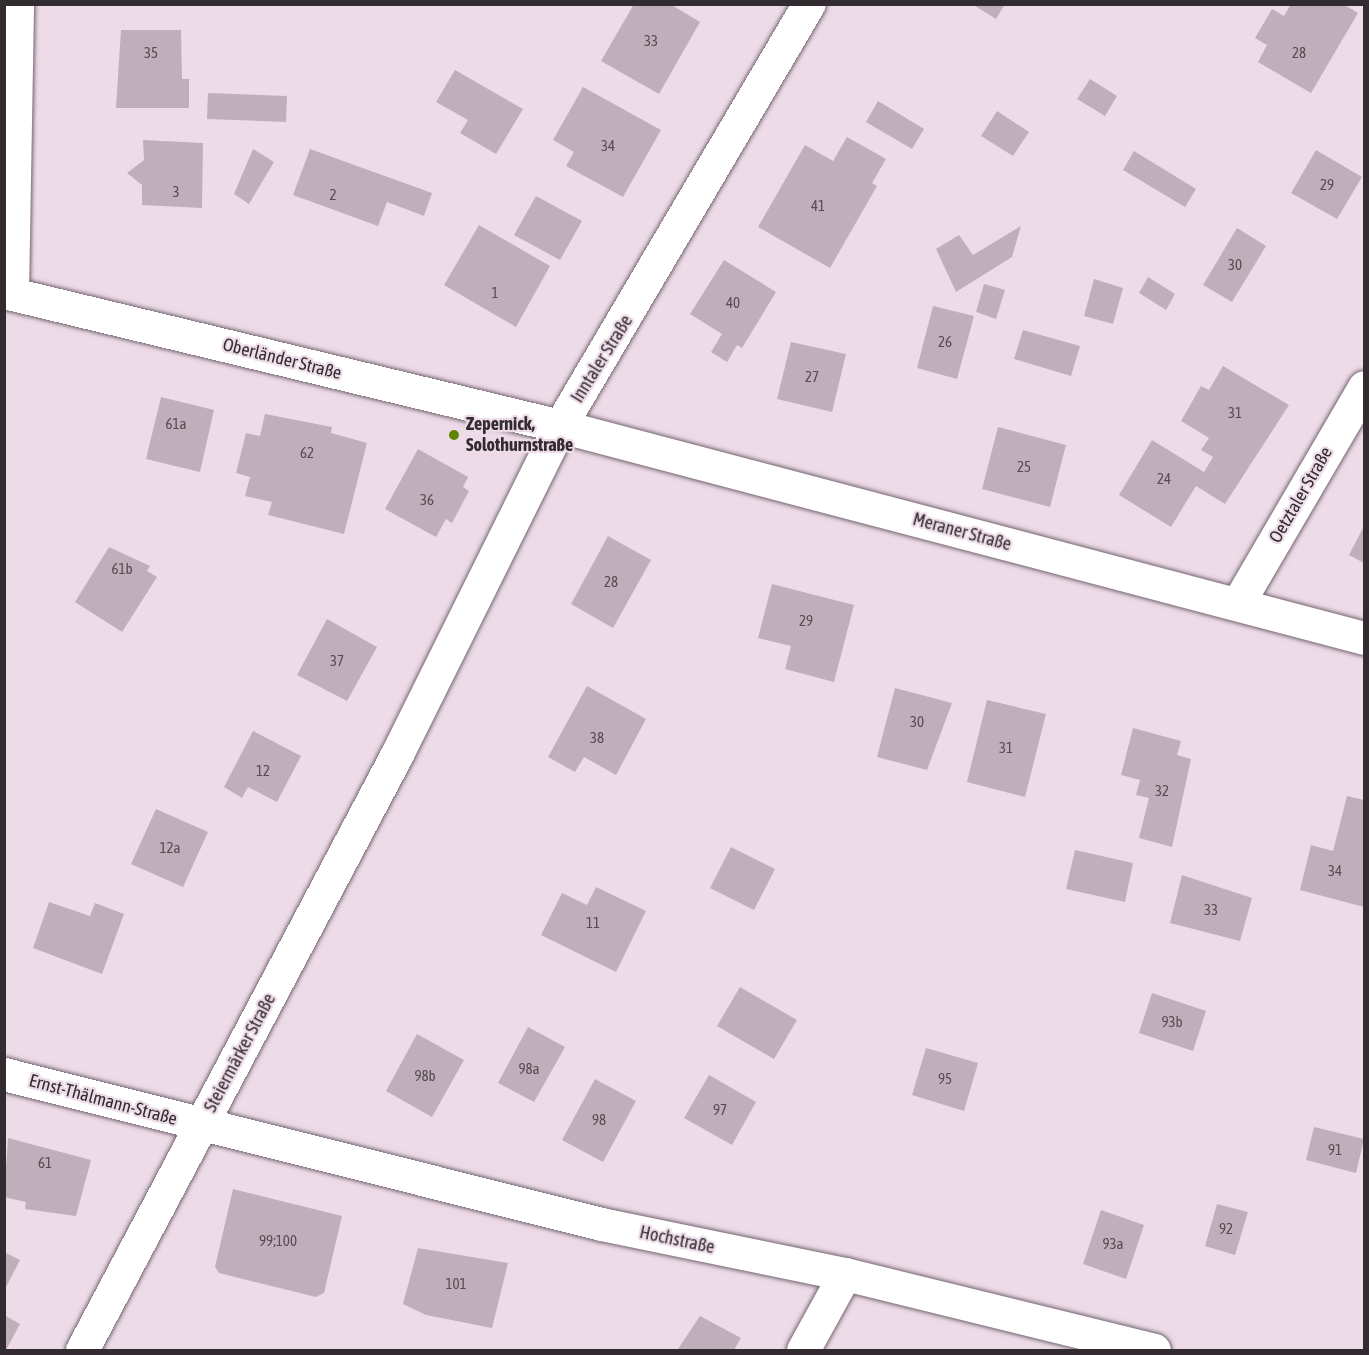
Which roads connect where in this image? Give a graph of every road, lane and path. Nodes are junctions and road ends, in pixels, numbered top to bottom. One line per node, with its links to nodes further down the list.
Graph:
1 (17, 4): 3 (street)
2 (809, 4): 5 (street, Inntaler Straße)
3 (8, 293): 5 (street, Oberländer Straße)
4 (1365, 387): 6 (street, Oetztaler Straße)
5 (560, 426): 6 (street, Meraner Straße); 8 (street, Inntaler Straße)
6 (1238, 603): 7 (street, Meraner Straße)
7 (1365, 638)
8 (397, 754): 10 (street, Steiermärker Straße)
9 (4, 1074): 10 (street, Ernst-Thälmann-Straße)
10 (201, 1127): 11 (street, Hochstraße); 12 (street, Steiermärker Straße)
11 (845, 1274): 13 (street); 14 (street, Hochstraße)
12 (82, 1350)
13 (803, 1350)
14 (1154, 1350)

